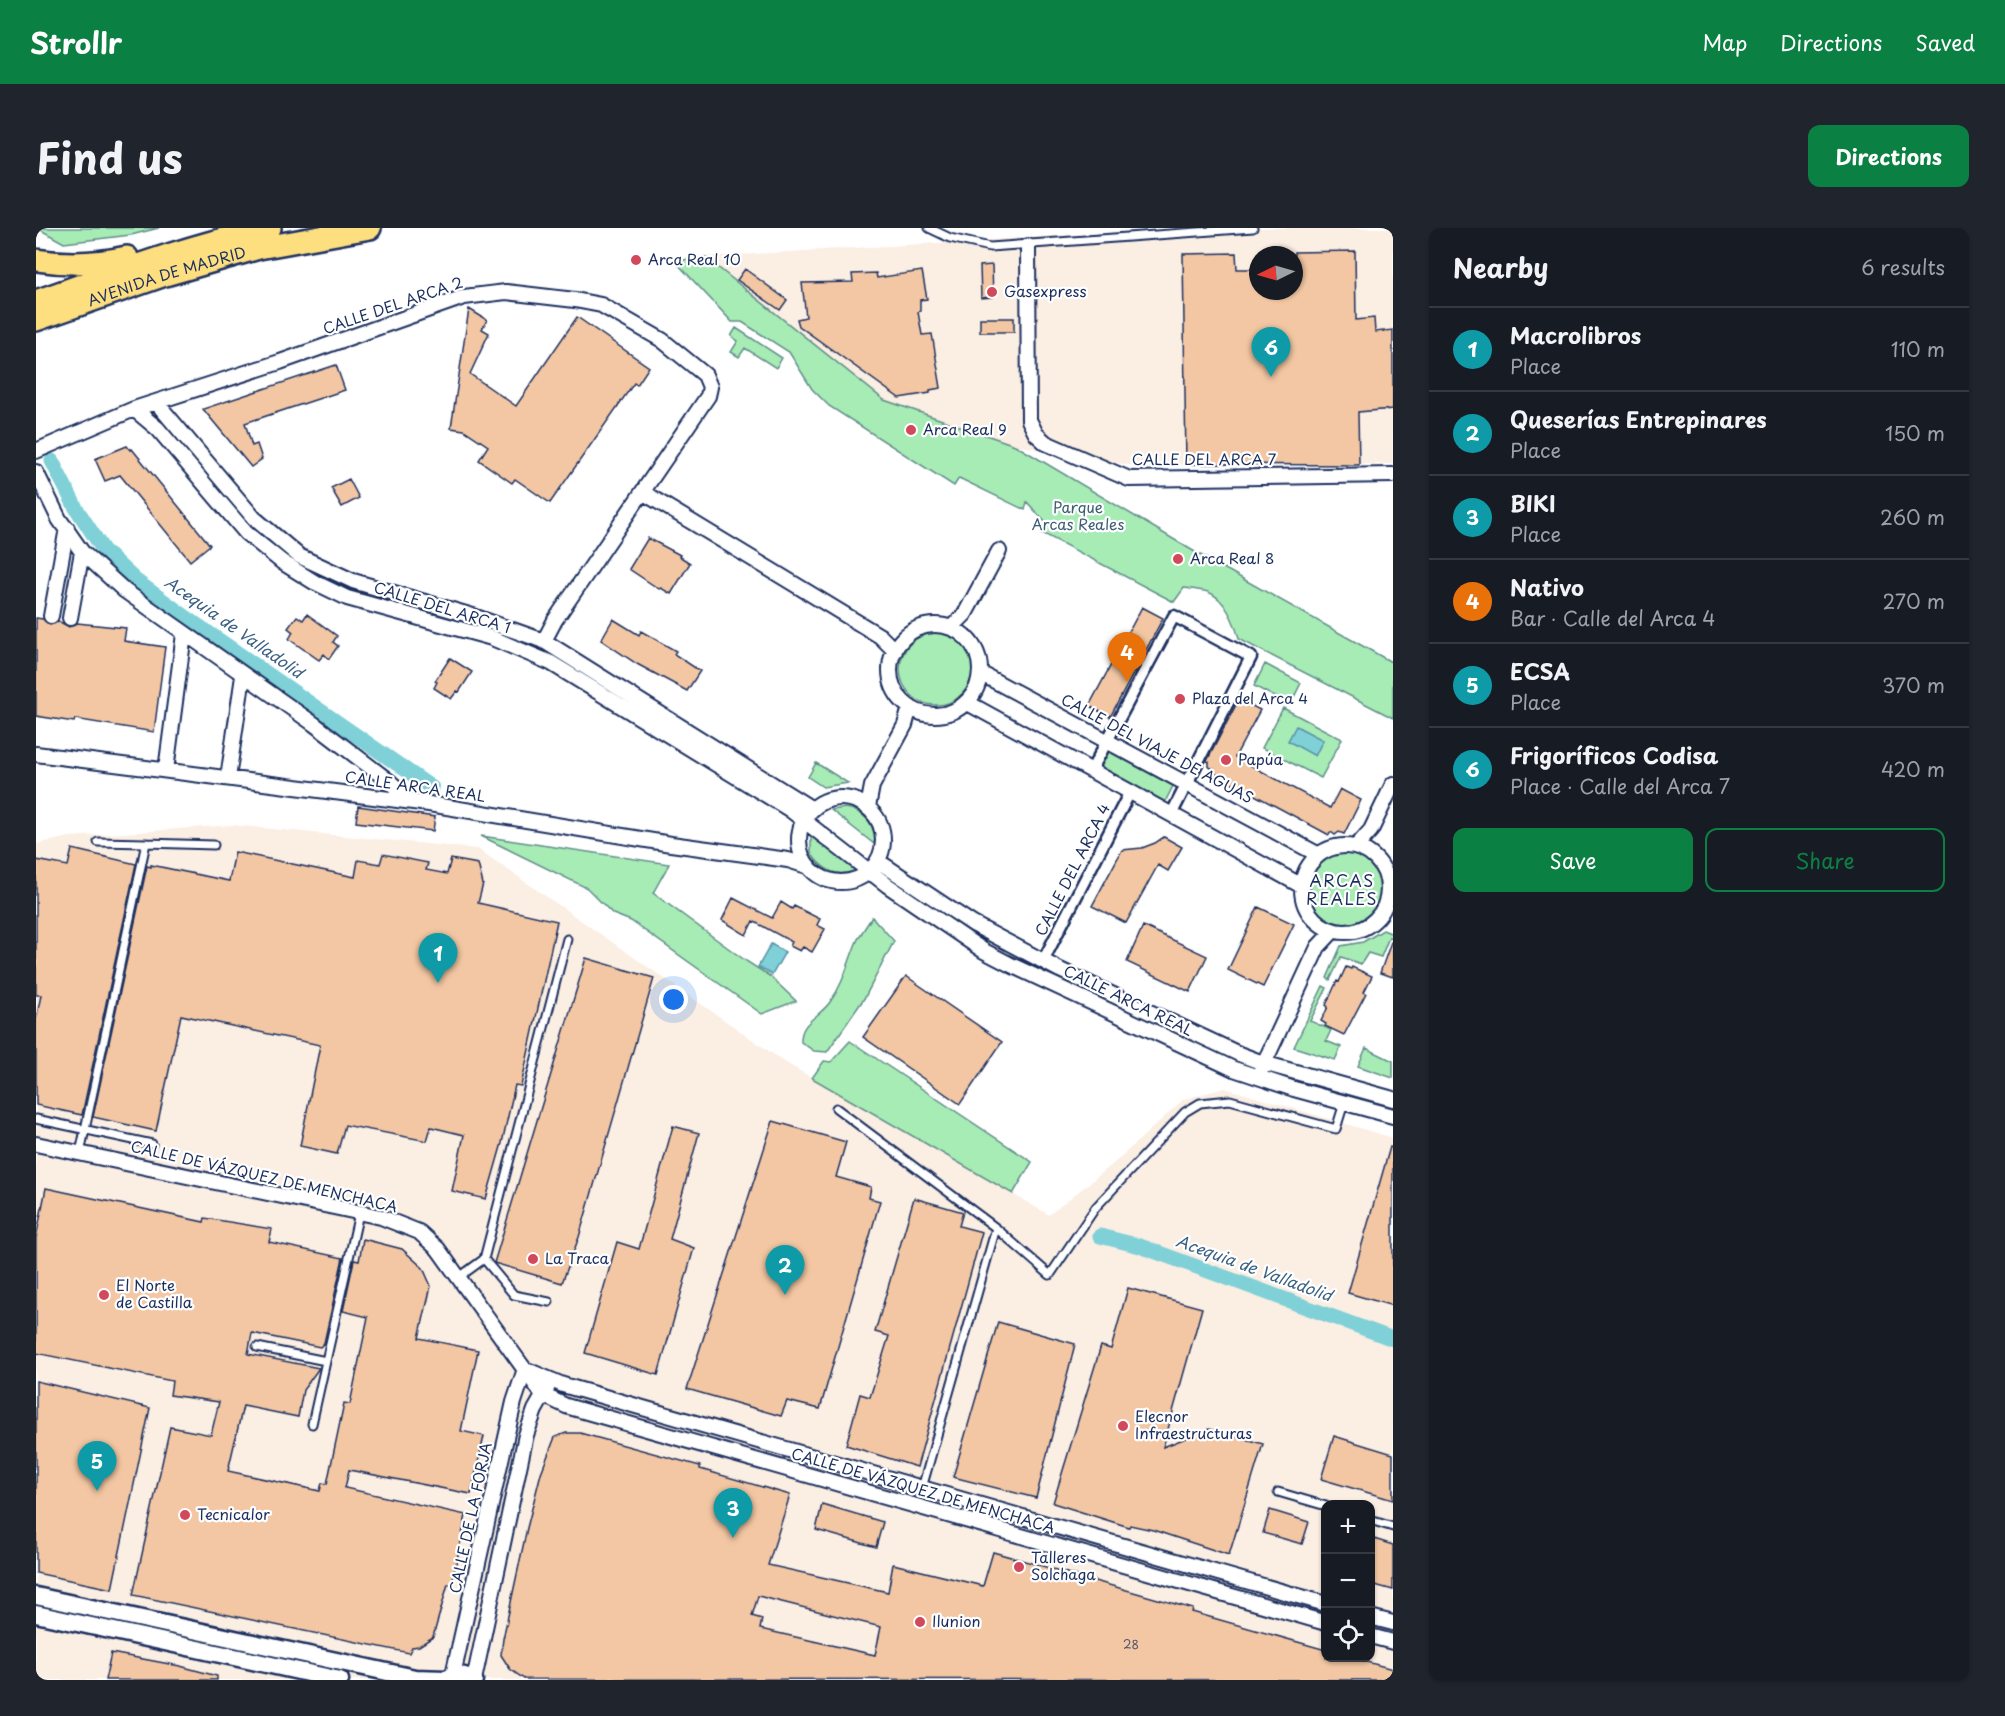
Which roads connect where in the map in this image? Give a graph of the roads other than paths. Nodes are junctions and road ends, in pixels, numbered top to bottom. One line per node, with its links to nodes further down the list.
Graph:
1 (226, 228): 7 (main road, AVENIDA DE MADRID)
2 (270, 228): 8 (main road, AVENIDA DE MADRID)
3 (370, 228): 9 (main road, AVENIDA DE MADRID)
4 (929, 228): 6 (lane)
5 (1253, 228): 6 (lane)
6 (1028, 246): 14 (street, CALLE DEL ARCA 7)
7 (36, 260)
8 (36, 301)
9 (36, 320)
10 (156, 402): 11 (street); 15 (street, CALLE DEL ARCA 2); 23 (street, CALLE DEL ARCA 1)
11 (134, 409): 12 (street); 41 (street, CALLE DEL ARCA 1)
12 (36, 451)
13 (36, 472): 16 (street)
14 (1393, 475)
15 (644, 493): 23 (street, CALLE DEL ARCA 2); 24 (street)
16 (67, 528): 18 (street); 19 (street)
17 (999, 551): 21 (street)
18 (82, 552): 20 (street); 22 (street)
19 (51, 616)
20 (70, 618)
21 (957, 631): 24 (street); 25 (street)
22 (184, 634): 26 (street); 31 (street)
23 (544, 641): 39 (street, CALLE DEL ARCA 1)
24 (898, 646): 28 (street)
25 (980, 673): 27 (street); 29 (street, CALLE DEL VIAJE DE AGUAS)
26 (243, 676): 33 (street); 37 (street)
27 (966, 702): 28 (street); 32 (street)
28 (915, 709): 38 (street)
29 (1107, 740): 32 (street); 34 (street, CALLE DEL VIAJE DE AGUAS); 34 (street)
30 (36, 754): 31 (street, CALLE ARCA REAL)
31 (166, 770): 33 (street, CALLE ARCA REAL)
32 (1091, 771): 36 (street)
33 (228, 778): 37 (street, CALLE ARCA REAL)
34 (1187, 783): 40 (street); 46 (street, CALLE DEL VIAJE DE AGUAS)
35 (1393, 784): 45 (street)
36 (1130, 792): 40 (street); 53 (street, CALLE DEL ARCA 4)
37 (411, 801): 47 (street, CALLE ARCA REAL)
38 (862, 804): 39 (street); 48 (street)
39 (812, 809): 41 (street)
40 (1171, 815): 49 (street)
41 (804, 821): 47 (street); 48 (street, CALLE ARCA REAL)
42 (98, 842): 43 (lane)
43 (146, 843): 44 (lane); 61 (lane)
44 (214, 844)
45 (1362, 849): 46 (street); 50 (street)
46 (1318, 855): 49 (street)
47 (798, 860): 48 (street, CALLE ARCA REAL)
48 (874, 866): 53 (street, CALLE ARCA REAL); 55 (street, CALLE ARCA REAL)
49 (1302, 886): 51 (street)
50 (1389, 908): 51 (street)
51 (1326, 928): 54 (street)
52 (567, 939): 67 (lane)
53 (1043, 961): 54 (street, CALLE ARCA REAL)
54 (1263, 1063): 55 (street); 56 (street, CALLE ARCA REAL)
55 (1258, 1078): 57 (street, CALLE ARCA REAL)
56 (1393, 1099)
57 (1344, 1103): 59 (street, CALLE ARCA REAL); 66 (lane)
58 (836, 1108): 66 (lane)
59 (1393, 1116)
60 (36, 1119): 61 (lane)
61 (85, 1130): 63 (lane); 64 (lane)
62 (36, 1144): 64 (street, CALLE DE VÁZQUEZ DE MENCHACA)
63 (152, 1144)
64 (80, 1153): 65 (street, CALLE DE VÁZQUEZ DE MENCHACA)
65 (359, 1213): 68 (street, CALLE DE VÁZQUEZ DE MENCHACA); 71 (lane)
66 (996, 1228): 76 (lane)
67 (484, 1259): 68 (lane); 69 (lane)
68 (458, 1278): 72 (street, CALLE DE VÁZQUEZ DE MENCHACA)
69 (549, 1302)
70 (257, 1347): 71 (lane)
71 (326, 1361): 75 (lane)
72 (525, 1369): 73 (street, CALLE DE VÁZQUEZ DE MENCHACA); 74 (street, CALLE DE VÁZQUEZ DE MENCHACA); 89 (street, CALLE DE LA FORJA)
73 (552, 1381): 74 (street); 76 (street, CALLE DE VÁZQUEZ DE MENCHACA)
74 (543, 1395): 85 (street, CALLE DE VÁZQUEZ DE MENCHACA); 91 (street)
75 (312, 1424)
76 (922, 1488): 82 (street, CALLE DE VÁZQUEZ DE MENCHACA)
77 (1278, 1492): 78 (lane)
78 (1321, 1505)
79 (1375, 1521): 80 (lane)
80 (1393, 1527)
81 (36, 1596): 89 (street)
82 (1321, 1603)
83 (36, 1614): 90 (street)
84 (1375, 1618): 86 (street)
85 (1321, 1622)
86 (1393, 1623)
87 (1375, 1637): 88 (street)
88 (1393, 1642)
89 (448, 1678): 91 (street)
90 (340, 1680)
91 (474, 1680)

